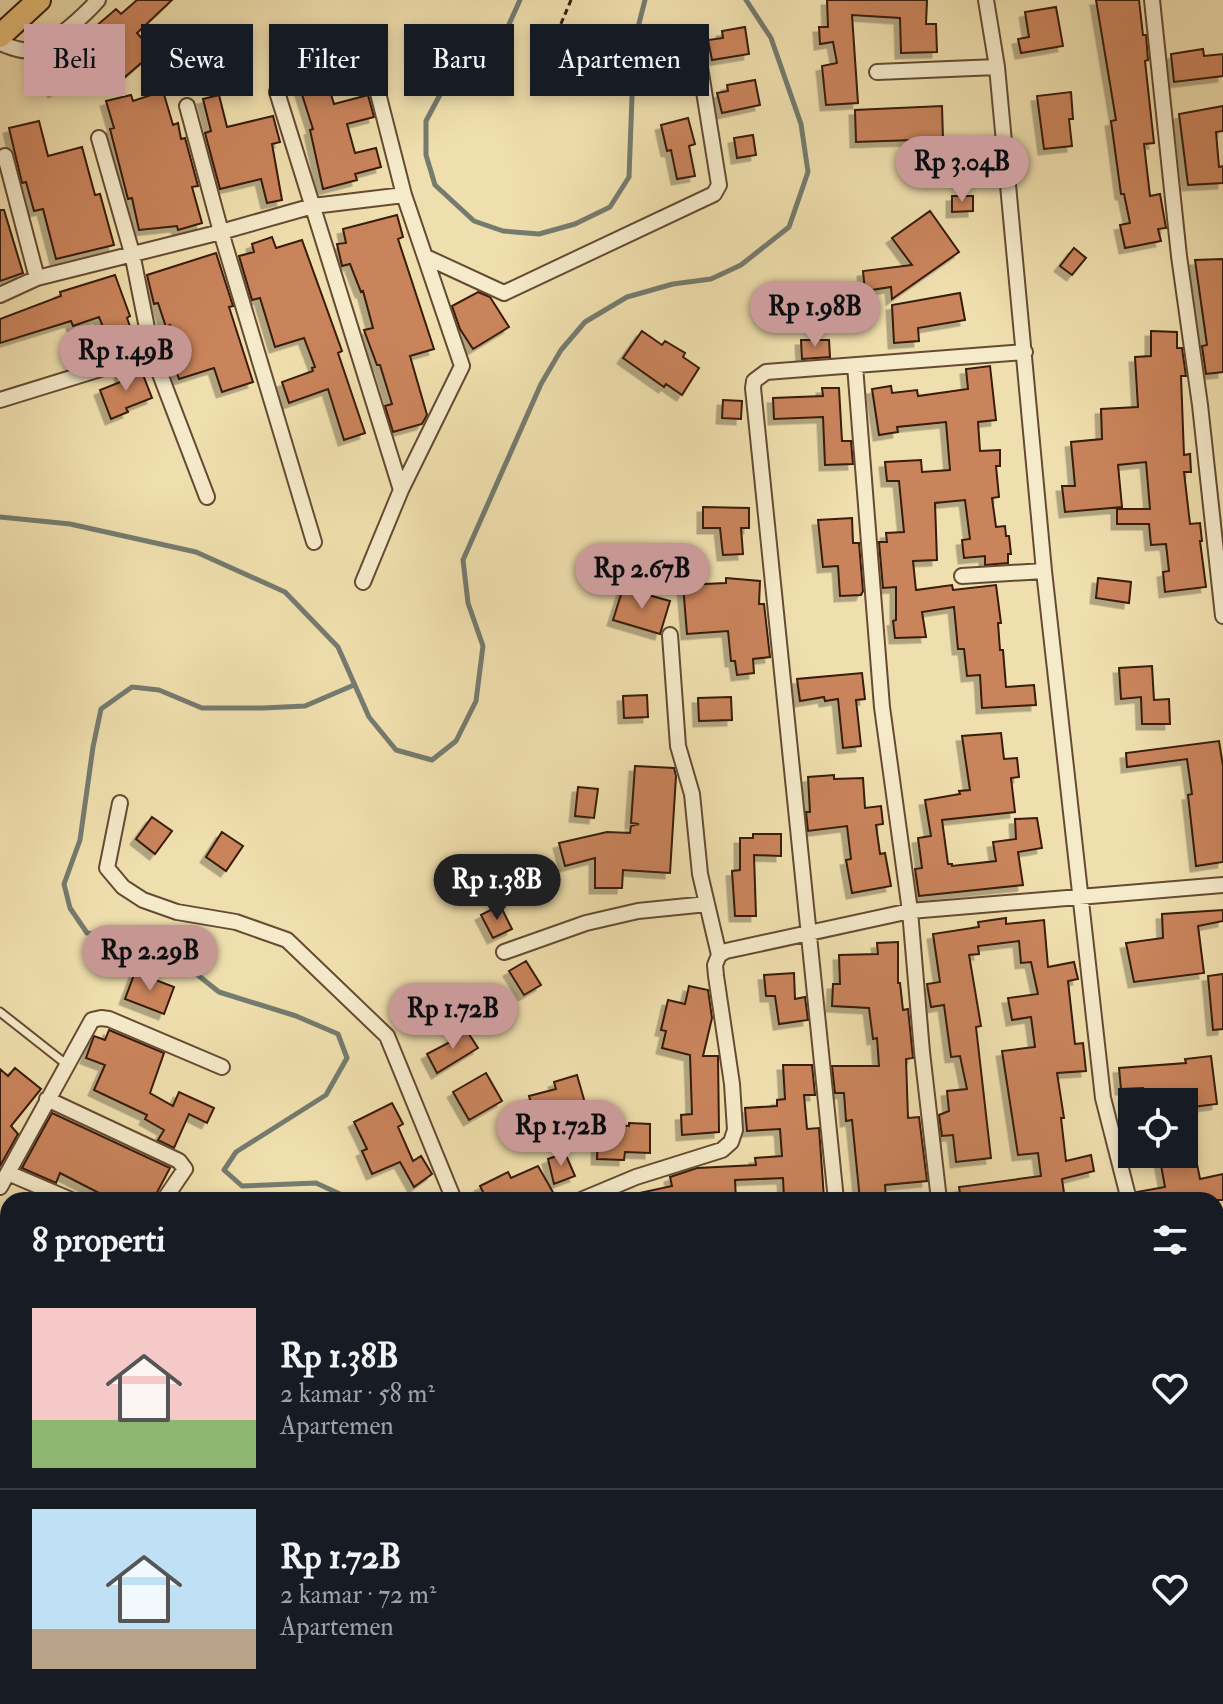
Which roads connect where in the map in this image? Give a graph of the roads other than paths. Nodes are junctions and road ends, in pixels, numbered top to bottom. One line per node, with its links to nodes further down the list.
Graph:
1 (39, 0): 5 (main road)
2 (98, 0): 6 (street)
3 (986, 0): 7 (street)
4 (1152, 0): 32 (street)
5 (0, 36)
6 (0, 43)
7 (997, 67): 8 (street); 22 (street)
8 (877, 72)
9 (278, 96): 16 (street)
10 (379, 96): 15 (street)
11 (705, 96): 19 (street)
12 (187, 106): 17 (street)
13 (99, 138): 18 (street)
14 (5, 156): 20 (street)
15 (404, 195): 16 (street); 19 (street)
16 (313, 206): 17 (street); 26 (street)
17 (221, 232): 18 (street); 28 (street)
18 (132, 253): 20 (street); 23 (street)
19 (426, 257): 26 (street)
20 (37, 278): 21 (street)
21 (0, 295)
22 (1025, 352): 24 (street); 29 (street)
23 (152, 353): 25 (street); 27 (street)
24 (855, 366): 38 (street); 39 (street)
25 (0, 400)
26 (401, 490): 31 (street)
27 (207, 497)
28 (314, 542)
29 (1044, 571): 30 (street); 36 (street)
30 (962, 576)
31 (363, 582)
32 (1223, 616)
33 (670, 635): 37 (street)
34 (120, 803): 49 (street)
35 (1223, 885): 36 (street)
36 (1080, 898): 38 (street); 53 (street)
37 (707, 904): 40 (street); 41 (street)
38 (910, 911): 39 (street); 52 (street)
39 (807, 935): 41 (street); 51 (street)
40 (504, 952)
41 (719, 955): 50 (street)
42 (0, 1012): 43 (lane)
43 (66, 1064): 44 (street); 45 (street)
44 (222, 1067)
45 (47, 1099): 46 (street); 48 (street)
46 (4, 1180): 47 (street)
47 (44, 1192)
48 (169, 1192)
49 (451, 1192)
50 (600, 1192)
51 (835, 1192)
52 (938, 1192)
53 (1127, 1192)

